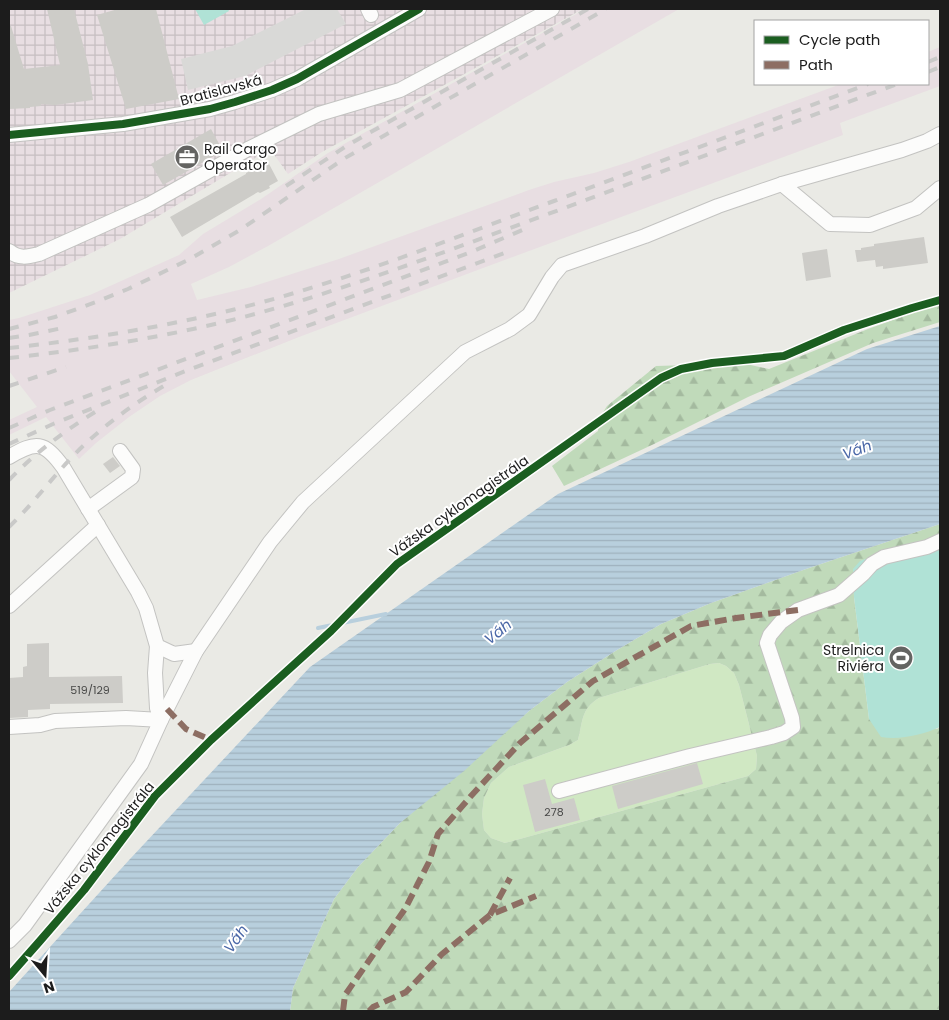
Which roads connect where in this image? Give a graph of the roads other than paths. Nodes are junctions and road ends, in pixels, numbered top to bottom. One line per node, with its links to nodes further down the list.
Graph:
1 (419, 9): 4 (street, Bratislavská)
2 (552, 9): 7 (street)
3 (940, 134): 5 (street)
4 (9, 135)
5 (782, 184): 6 (street); 15 (street)
6 (940, 189)
7 (9, 251)
8 (120, 451): 10 (street)
9 (9, 457): 10 (street)
10 (88, 509): 11 (street)
11 (98, 525): 13 (street); 14 (street)
12 (940, 541): 18 (street)
13 (9, 606)
14 (157, 646): 15 (street); 16 (street)
15 (196, 652): 16 (street)
16 (161, 720): 17 (street); 19 (street)
17 (9, 727)
18 (559, 791)
19 (9, 940)

